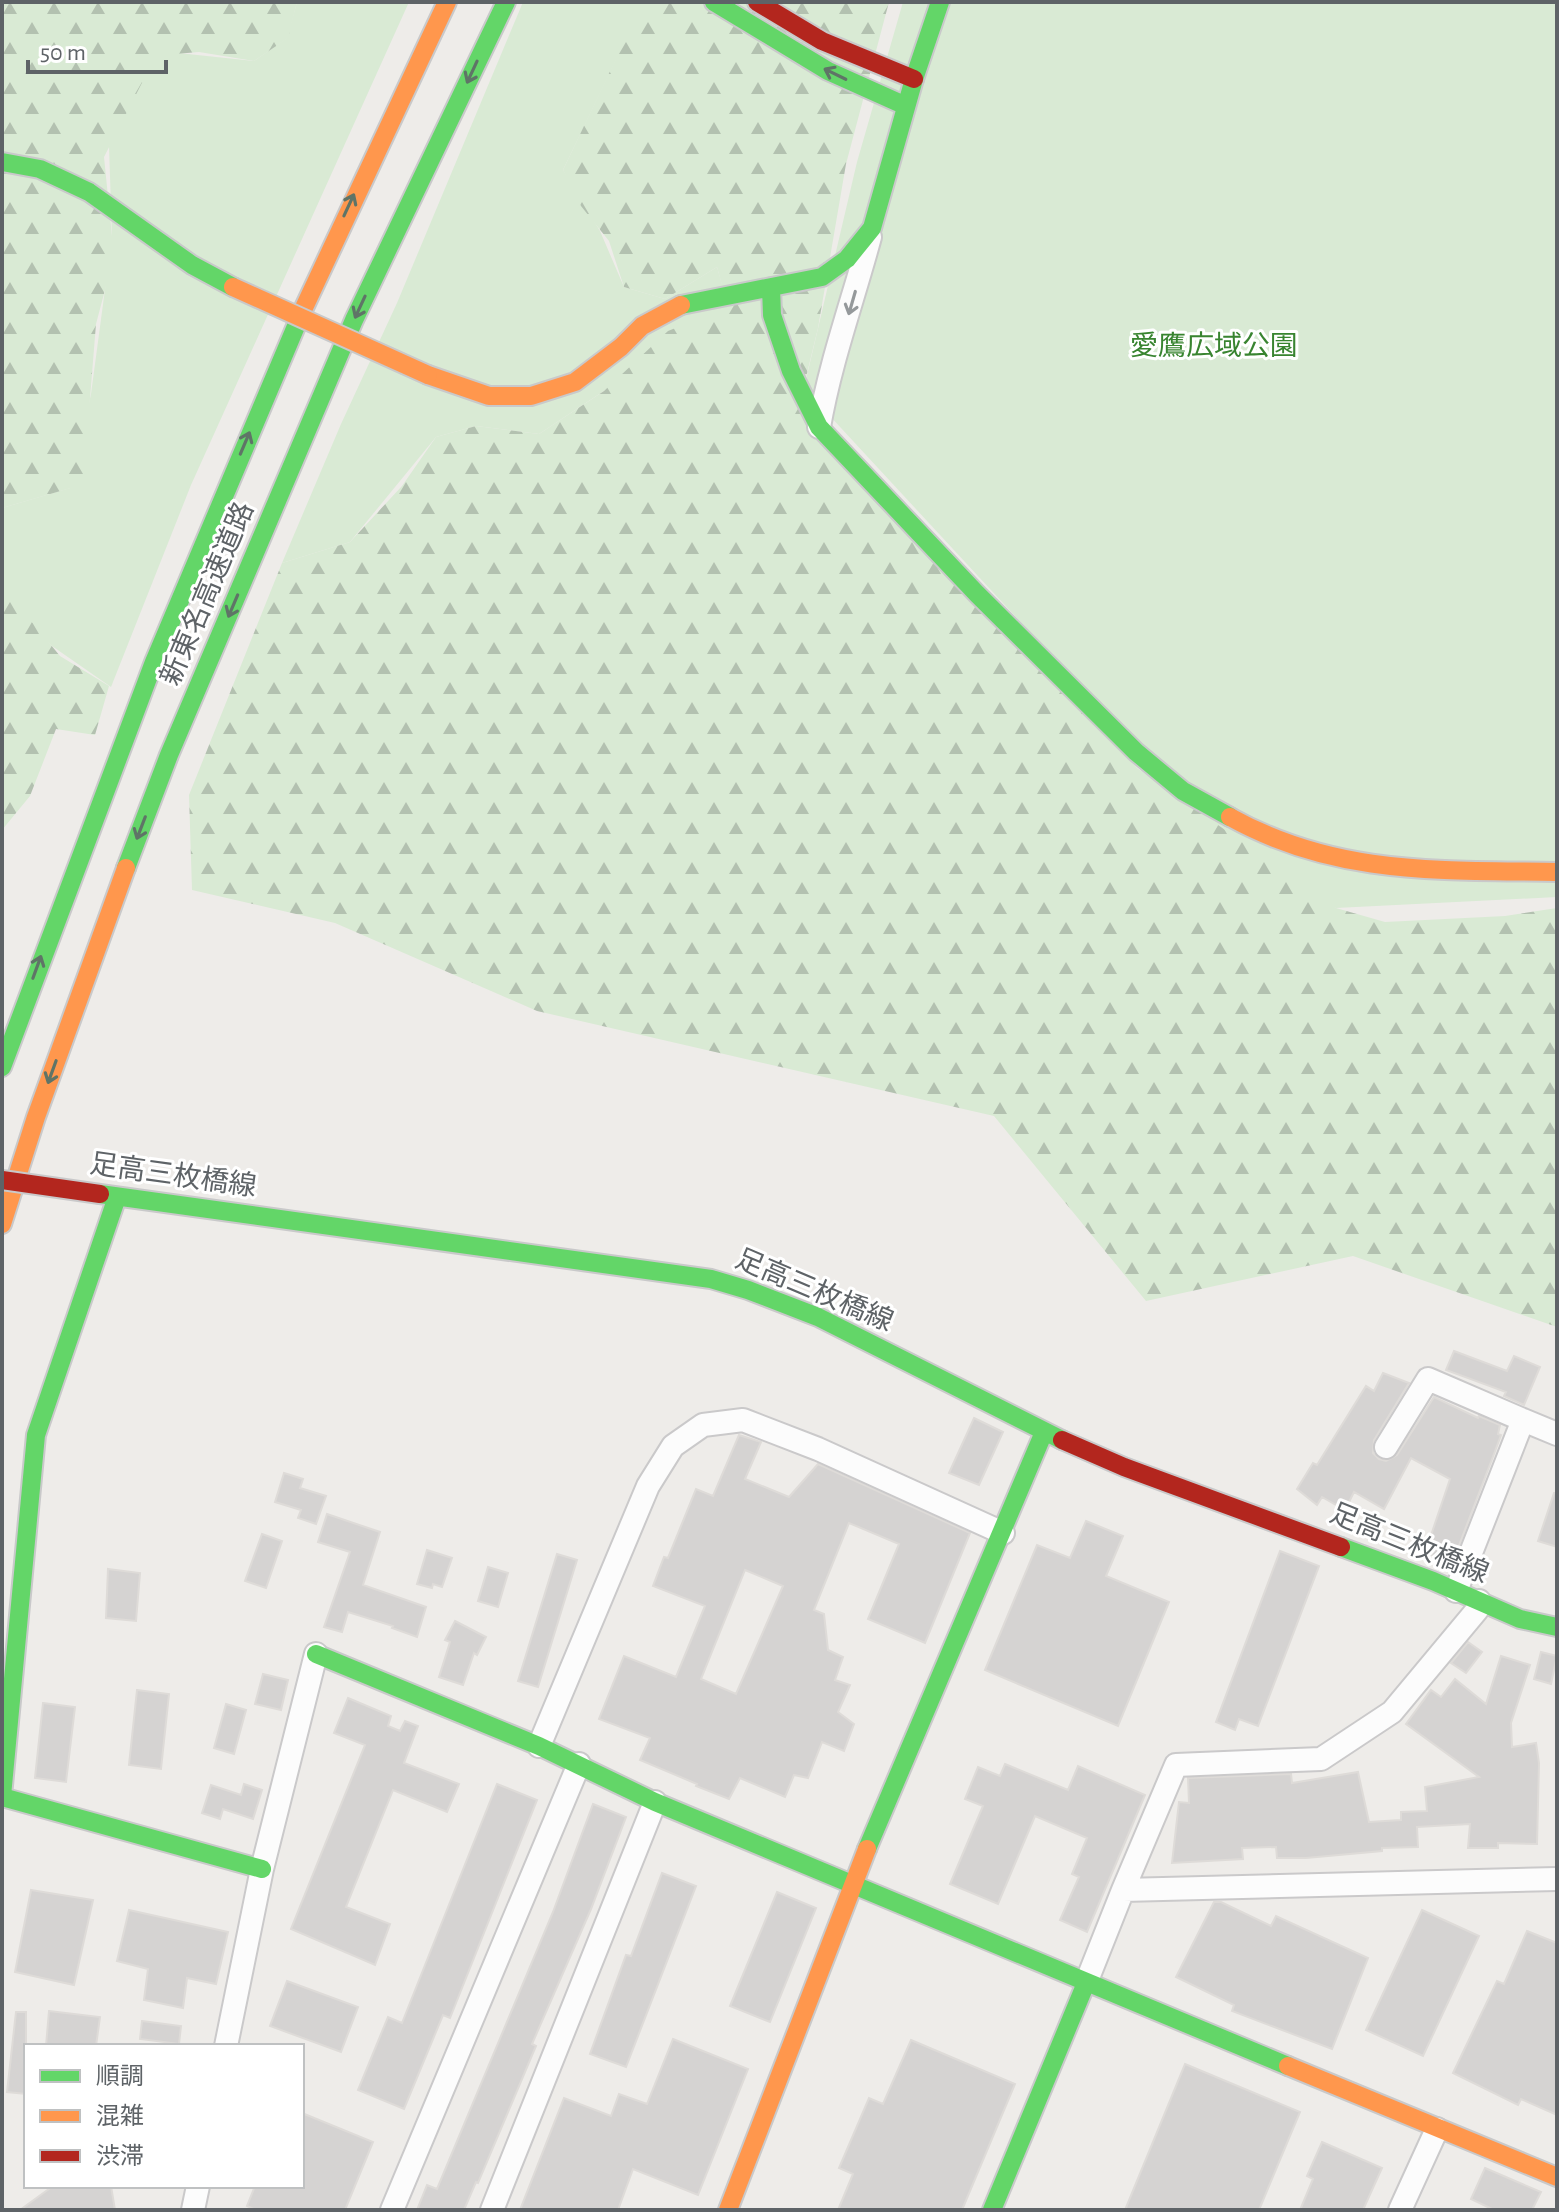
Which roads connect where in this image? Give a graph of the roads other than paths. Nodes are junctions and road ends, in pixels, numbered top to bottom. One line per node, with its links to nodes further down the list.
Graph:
1 (447, 2): 13 (main road, 新東名高速道路, one-way to 1)
2 (506, 2): 16 (main road, 新東名高速道路, one-way to 16)
3 (714, 2): 7 (main road, one-way to 3)
4 (757, 2): 6 (main road)
5 (940, 2): 6 (main road)
6 (914, 79): 7 (main road)
7 (906, 106): 9 (main road)
8 (2, 162): 10 (main road, bridge)
9 (872, 228): 10 (main road); 11 (street, one-way to 11)
10 (771, 287): 11 (main road)
11 (819, 427): 12 (main road)
12 (1557, 872)
13 (2, 1067)
14 (2, 1180): 15 (main road, 足高三枚橋線, bridge)
15 (109, 1196): 18 (main road, 足高三枚橋線); 28 (main road)
16 (4, 1230)
17 (1523, 1420): 19 (street); 20 (street); 22 (street)
18 (1044, 1432): 21 (main road); 22 (main road, 足高三枚橋線)
19 (1557, 1434)
20 (1386, 1447)
21 (1003, 1533): 26 (street); 32 (main road)
22 (1456, 1591): 23 (main road, 足高三枚橋線)
23 (1479, 1601): 24 (main road, 足高三枚橋線); 33 (street)
24 (1557, 1627)
25 (316, 1654): 26 (main road); 30 (street)
26 (539, 1746): 27 (main road)
27 (579, 1764): 29 (main road); 40 (street)
28 (2, 1797): 30 (main road)
29 (655, 1802): 32 (main road); 41 (street)
30 (262, 1869): 35 (street)
31 (1557, 1879): 33 (street)
32 (852, 1885): 34 (main road); 42 (main road)
33 (1123, 1890): 34 (street)
34 (1086, 1983): 36 (main road); 43 (main road)
35 (226, 2044)
36 (1437, 2129): 37 (main road); 44 (street)
37 (1557, 2177)
38 (198, 2188): 39 (street)
39 (193, 2210)
40 (392, 2210)
41 (492, 2210)
42 (728, 2210)
43 (992, 2210)
44 (1400, 2210)

